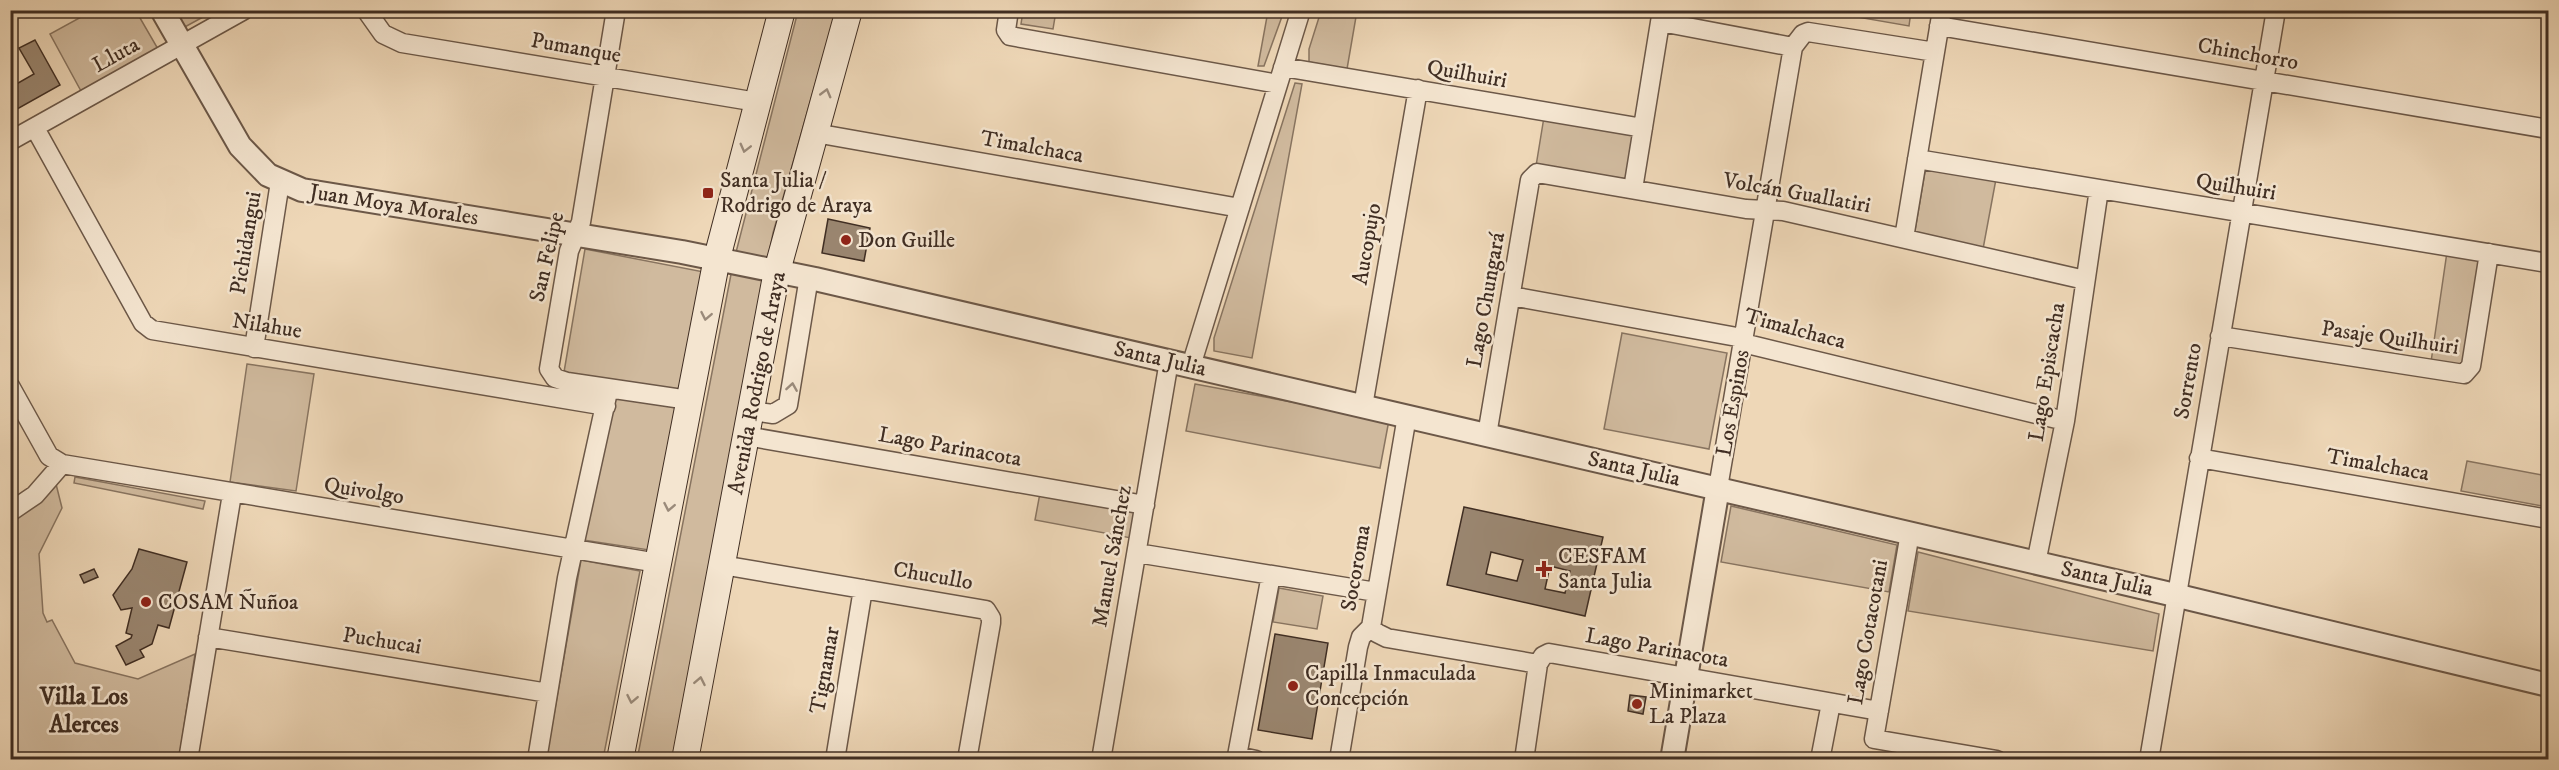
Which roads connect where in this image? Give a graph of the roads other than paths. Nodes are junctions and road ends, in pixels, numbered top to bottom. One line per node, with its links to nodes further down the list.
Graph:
1 (162, 10): 12 (street, Juan Moya Morales)
2 (244, 10): 12 (street, Lluta)
3 (366, 10): 16 (street, Pumanque)
4 (616, 10): 16 (street, San Felipe)
5 (782, 10): 19 (main road)
6 (849, 10): 23 (main road, Avenida Rodrigo de Araya, one-way to 6)
7 (1009, 10): 15 (street, Quilhuiri)
8 (1301, 10): 15 (street, Manuel Sánchez)
9 (2276, 10): 17 (street, Sorrento)
10 (1662, 16): 13 (street); 21 (street)
11 (1941, 18): 14 (street); 17 (street, Chinchorro)
12 (181, 46): 20 (street, Lluta); 27 (street, Juan Moya Morales)
13 (1793, 46): 14 (street); 31 (street, Los Espinos)
14 (1935, 52): 25 (street)
15 (1281, 75): 18 (street, Quilhuiri); 30 (street, Manuel Sánchez)
16 (605, 77): 19 (street, Pumanque); 33 (street, San Felipe)
17 (2264, 81): 22 (street, Chinchorro); 32 (street, Sorrento)
18 (1418, 89): 21 (street, Quilhuiri); 49 (street, Aucopujo)
19 (757, 102): 36 (main road, one-way to 36)
20 (35, 128): 24 (street, Lluta); 44 (street, Nilahue)
21 (1643, 128): 28 (street)
22 (2548, 129)
23 (815, 133): 30 (street, Timalchaca); 38 (main road, Avenida Rodrigo de Araya)
24 (10, 141)
25 (1917, 159): 29 (street, Quilhuiri); 34 (street)
26 (1533, 174): 28 (street, Volcán Guallatiri); 41 (street, Lago Chungará)
27 (280, 182): 33 (street, Juan Moya Morales); 44 (street, Pichidangui)
28 (1633, 189): 31 (street, Volcán Guallatiri)
29 (2099, 189): 32 (street, Quilhuiri); 40 (street, Lago Episcacha)
30 (1240, 208): 45 (street, Manuel Sánchez)
31 (1765, 210): 34 (street, Volcán Guallatiri); 43 (street, Los Espinos)
32 (2241, 212): 35 (street, Quilhuiri); 42 (street, Sorrento)
33 (576, 234): 36 (street, Juan Moya Morales); 47 (street, San Felipe)
34 (1904, 238): 40 (street, Volcán Guallatiri)
35 (2489, 253): 37 (street, Quilhuiri); 42 (street, Pasaje Quilhuiri)
36 (717, 258): 38 (street, Santa Julia); 48 (main road, one-way to 48)
37 (2548, 262)
38 (777, 271): 39 (street, Santa Julia); 50 (main road, Avenida Rodrigo de Araya)
39 (809, 277): 45 (street, Santa Julia); 50 (street, one-way to 39)
40 (2085, 280): 52 (street, Lago Episcacha)
41 (1511, 296): 43 (street, Timalchaca); 53 (street, Lago Chungará)
42 (2220, 336): 55 (street, Sorrento)
43 (1743, 343): 52 (street, Timalchaca); 57 (street, Los Espinos)
44 (254, 348): 47 (street, Nilahue)
45 (1180, 363): 49 (street, Santa Julia); 59 (street, Manuel Sánchez)
46 (10, 386): 56 (street)
47 (607, 397): 48 (street, San Felipe); 63 (street)
48 (689, 400): 65 (main road, one-way to 65)
49 (1363, 406): 51 (street, Santa Julia)
50 (751, 411): 54 (main road, Avenida Rodrigo de Araya)
51 (1407, 416): 53 (street, Santa Julia); 70 (street, Socoroma)
52 (2065, 421): 66 (street, Lago Episcacha)
53 (1487, 435): 57 (street, Santa Julia)
54 (746, 436): 59 (street, Lago Parinacota); 67 (main road, Avenida Rodrigo de Araya)
55 (2199, 458): 61 (street, Timalchaca); 71 (street, Sorrento)
56 (62, 464): 58 (street, Quivolgo); 60 (street)
57 (1718, 489): 62 (street, Santa Julia); 75 (street, Los Espinos)
58 (232, 494): 63 (street, Quivolgo); 73 (street)
59 (1145, 505): 64 (street, Manuel Sánchez)
60 (10, 512)
61 (2548, 519)
62 (1910, 533): 66 (street, Santa Julia); 79 (street, Lago Cotacotani)
63 (574, 549): 65 (street, Quivolgo); 77 (street)
64 (1137, 553): 68 (street); 86 (street, Manuel Sánchez)
65 (658, 563): 82 (main road, one-way to 82)
66 (2037, 563): 71 (street, Santa Julia)
67 (722, 565): 69 (street, Chucullo); 83 (main road, Avenida Rodrigo de Araya, one-way to 67)
68 (1271, 575): 70 (street); 87 (street)
69 (863, 589): 84 (street, Tignamar); 85 (street, Chucullo)
70 (1376, 592): 72 (street, Socoroma)
71 (2176, 595): 76 (street, Santa Julia); 93 (street, Sorrento)
72 (1371, 627): 74 (street, Lago Parinacota); 88 (street, Socoroma)
73 (208, 637): 77 (street, Puchucai); 80 (street)
74 (1538, 664): 75 (street, Lago Parinacota); 89 (street)
75 (1686, 677): 78 (street, Lago Parinacota); 90 (street, Los Espinos)
76 (2548, 685)
77 (548, 693): 81 (street)
78 (1830, 703): 79 (street, Lago Parinacota); 91 (street, Lago Cotacotani)
79 (1879, 711): 92 (street, Lago Cotacotani)
80 (188, 759)
81 (537, 759)
82 (620, 759)
83 (685, 759)
84 (835, 759)
85 (968, 759)
86 (1101, 759)
87 (1256, 759)
88 (1339, 759)
89 (1524, 759)
90 (1672, 759)
91 (1820, 759)
92 (1997, 759)
93 (2153, 759)

